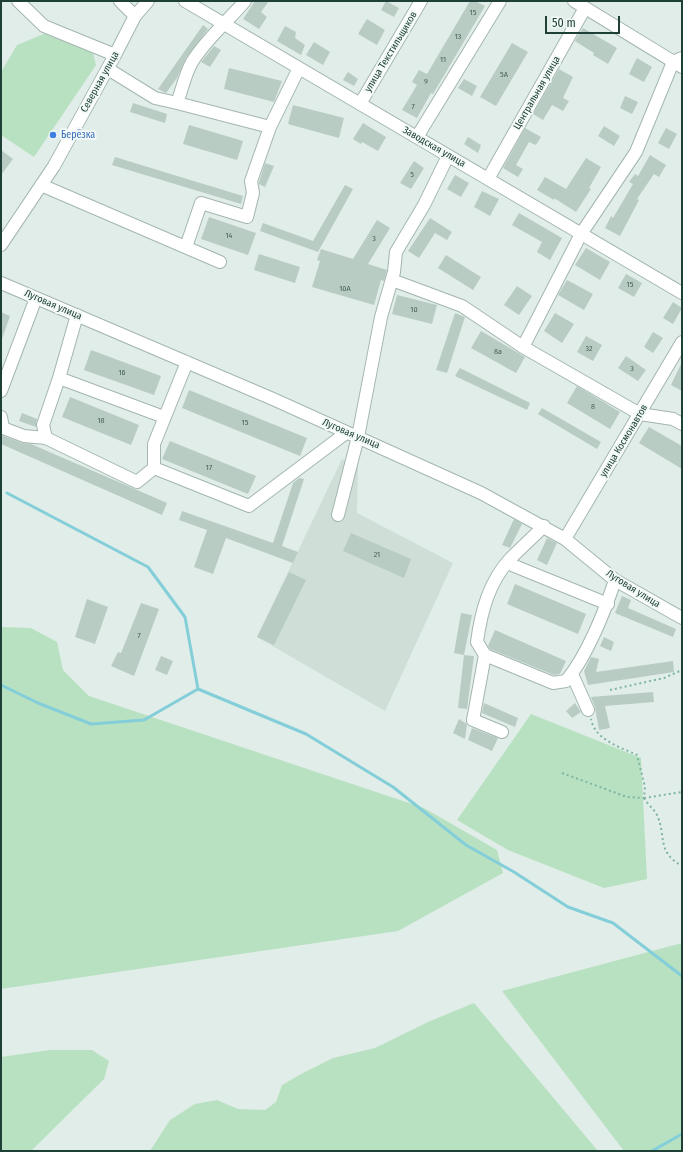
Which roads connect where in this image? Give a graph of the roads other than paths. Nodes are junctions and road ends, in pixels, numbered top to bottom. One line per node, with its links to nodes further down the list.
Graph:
1 (18, 1): 12 (street)
2 (120, 1): 10 (street)
3 (148, 1): 10 (street, Северная улица)
4 (185, 1): 11 (street, Заводская улица)
5 (245, 1): 11 (street)
6 (421, 1): 17 (street, улица Текстильщиков)
7 (500, 1): 19 (street)
8 (574, 1): 9 (street)
9 (585, 8): 13 (street); 21 (street, Центральная улица)
10 (135, 16): 12 (street, Северная улица)
11 (225, 24): 14 (street, Заводская улица); 16 (street)
12 (115, 55): 15 (street, Северная улица)
13 (679, 62): 23 (street)
14 (300, 68): 17 (street, Заводская улица); 18 (street)
15 (108, 69): 16 (street); 22 (street, Северная улица)
16 (177, 103): 18 (street)
17 (360, 104): 19 (street, Заводская улица)
18 (270, 127): 25 (street)
19 (417, 137): 20 (street, Заводская улица)
20 (448, 156): 21 (street, Заводская улица); 27 (street)
21 (488, 179): 23 (street, Заводская улица)
22 (41, 185): 24 (street, Северная улица); 25 (street)
23 (581, 234): 29 (street, Заводская улица); 33 (street)
24 (1, 246)
25 (186, 247): 26 (street)
26 (220, 262)
27 (392, 280): 33 (street); 42 (street)
28 (1, 283): 30 (street, Луговая улица)
29 (682, 293)
30 (36, 298): 31 (street, Луговая улица); 36 (street)
31 (77, 316): 34 (street, Луговая улица); 35 (street)
32 (682, 342): 37 (street, улица Космонавтов)
33 (523, 347): 37 (street)
34 (187, 362): 39 (street); 41 (street, Луговая улица)
35 (60, 378): 39 (street); 43 (street)
36 (1, 391)
37 (640, 414): 40 (street); 47 (street, улица Космонавтов)
38 (1, 417): 43 (street)
39 (164, 417): 44 (street)
40 (682, 424)
41 (346, 433): 42 (street, Луговая улица); 44 (street)
42 (358, 437): 45 (street); 46 (street, Луговая улица)
43 (46, 438): 44 (street)
44 (154, 468)
45 (338, 515)
46 (544, 526): 47 (street, Луговая улица); 48 (street)
47 (565, 539): 49 (street, Луговая улица)
48 (507, 563): 50 (street); 52 (street)
49 (615, 580): 50 (street); 51 (street, Луговая улица)
50 (608, 604): 53 (street)
51 (682, 618)
52 (485, 655): 53 (street); 55 (street)
53 (572, 674): 54 (street)
54 (588, 710)
55 (502, 732)

